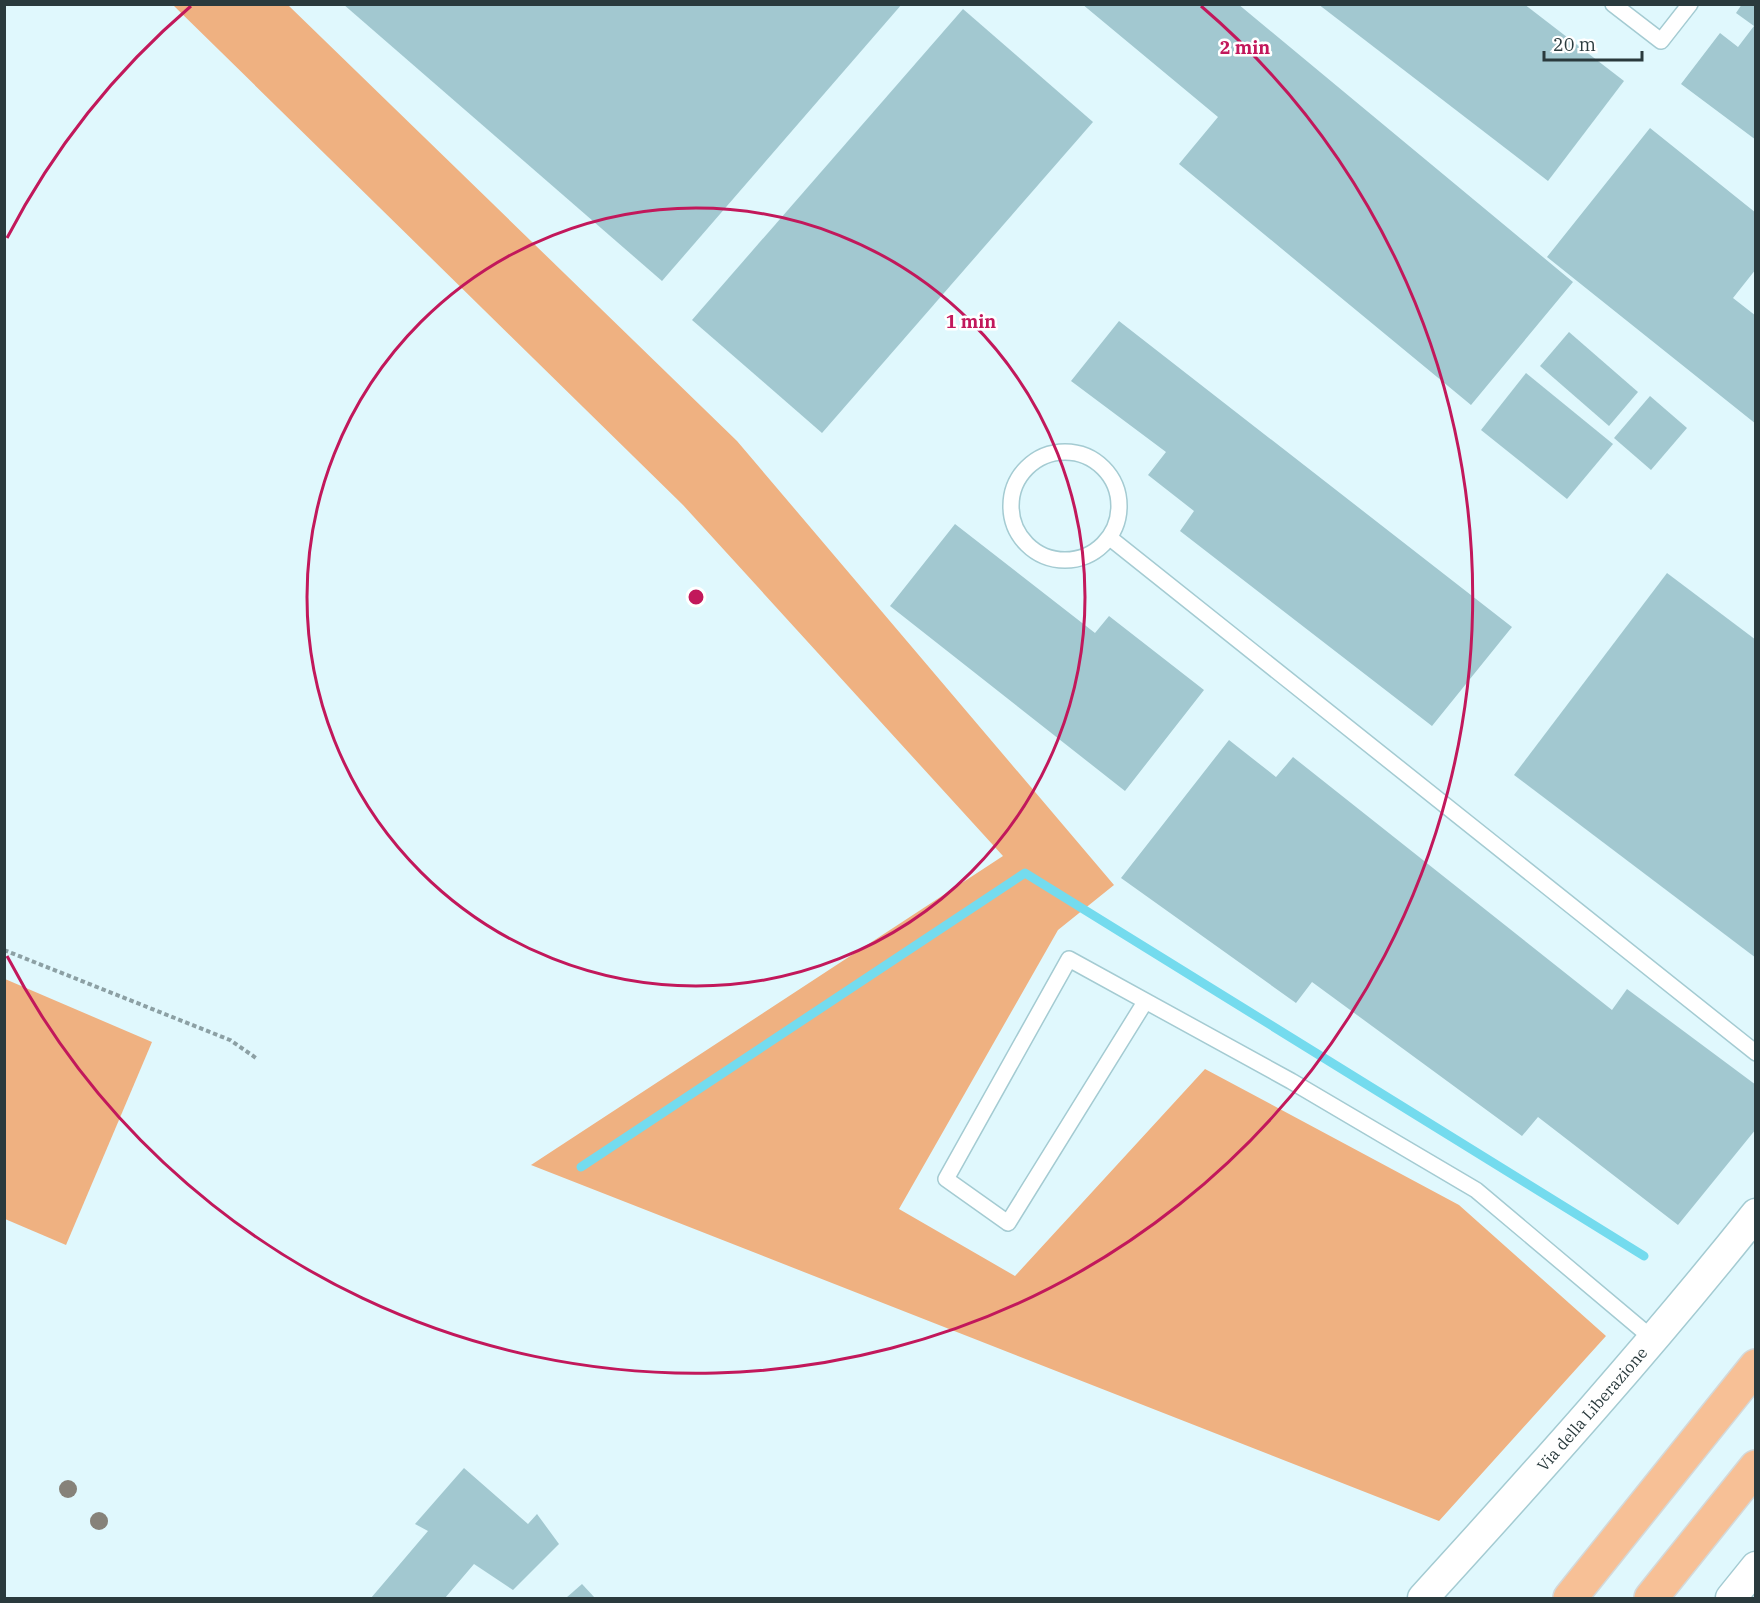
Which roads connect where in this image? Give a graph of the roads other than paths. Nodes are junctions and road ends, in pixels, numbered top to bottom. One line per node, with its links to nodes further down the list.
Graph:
1 (1612, 4): 2 (lane)
2 (1690, 4)
3 (1110, 538): 3 (lane); 5 (lane)
4 (1145, 1002): 4 (lane); 7 (lane)
5 (1755, 1053)
6 (1755, 1214): 7 (street, Via della Liberazione)
7 (1653, 1339): 11 (street, Via della Liberazione)
8 (1755, 1366): 12 (highway)
9 (1755, 1467): 13 (highway)
10 (1755, 1567): 14 (street)
11 (1423, 1599)
12 (1570, 1599)
13 (1651, 1599)
14 (1731, 1599)

